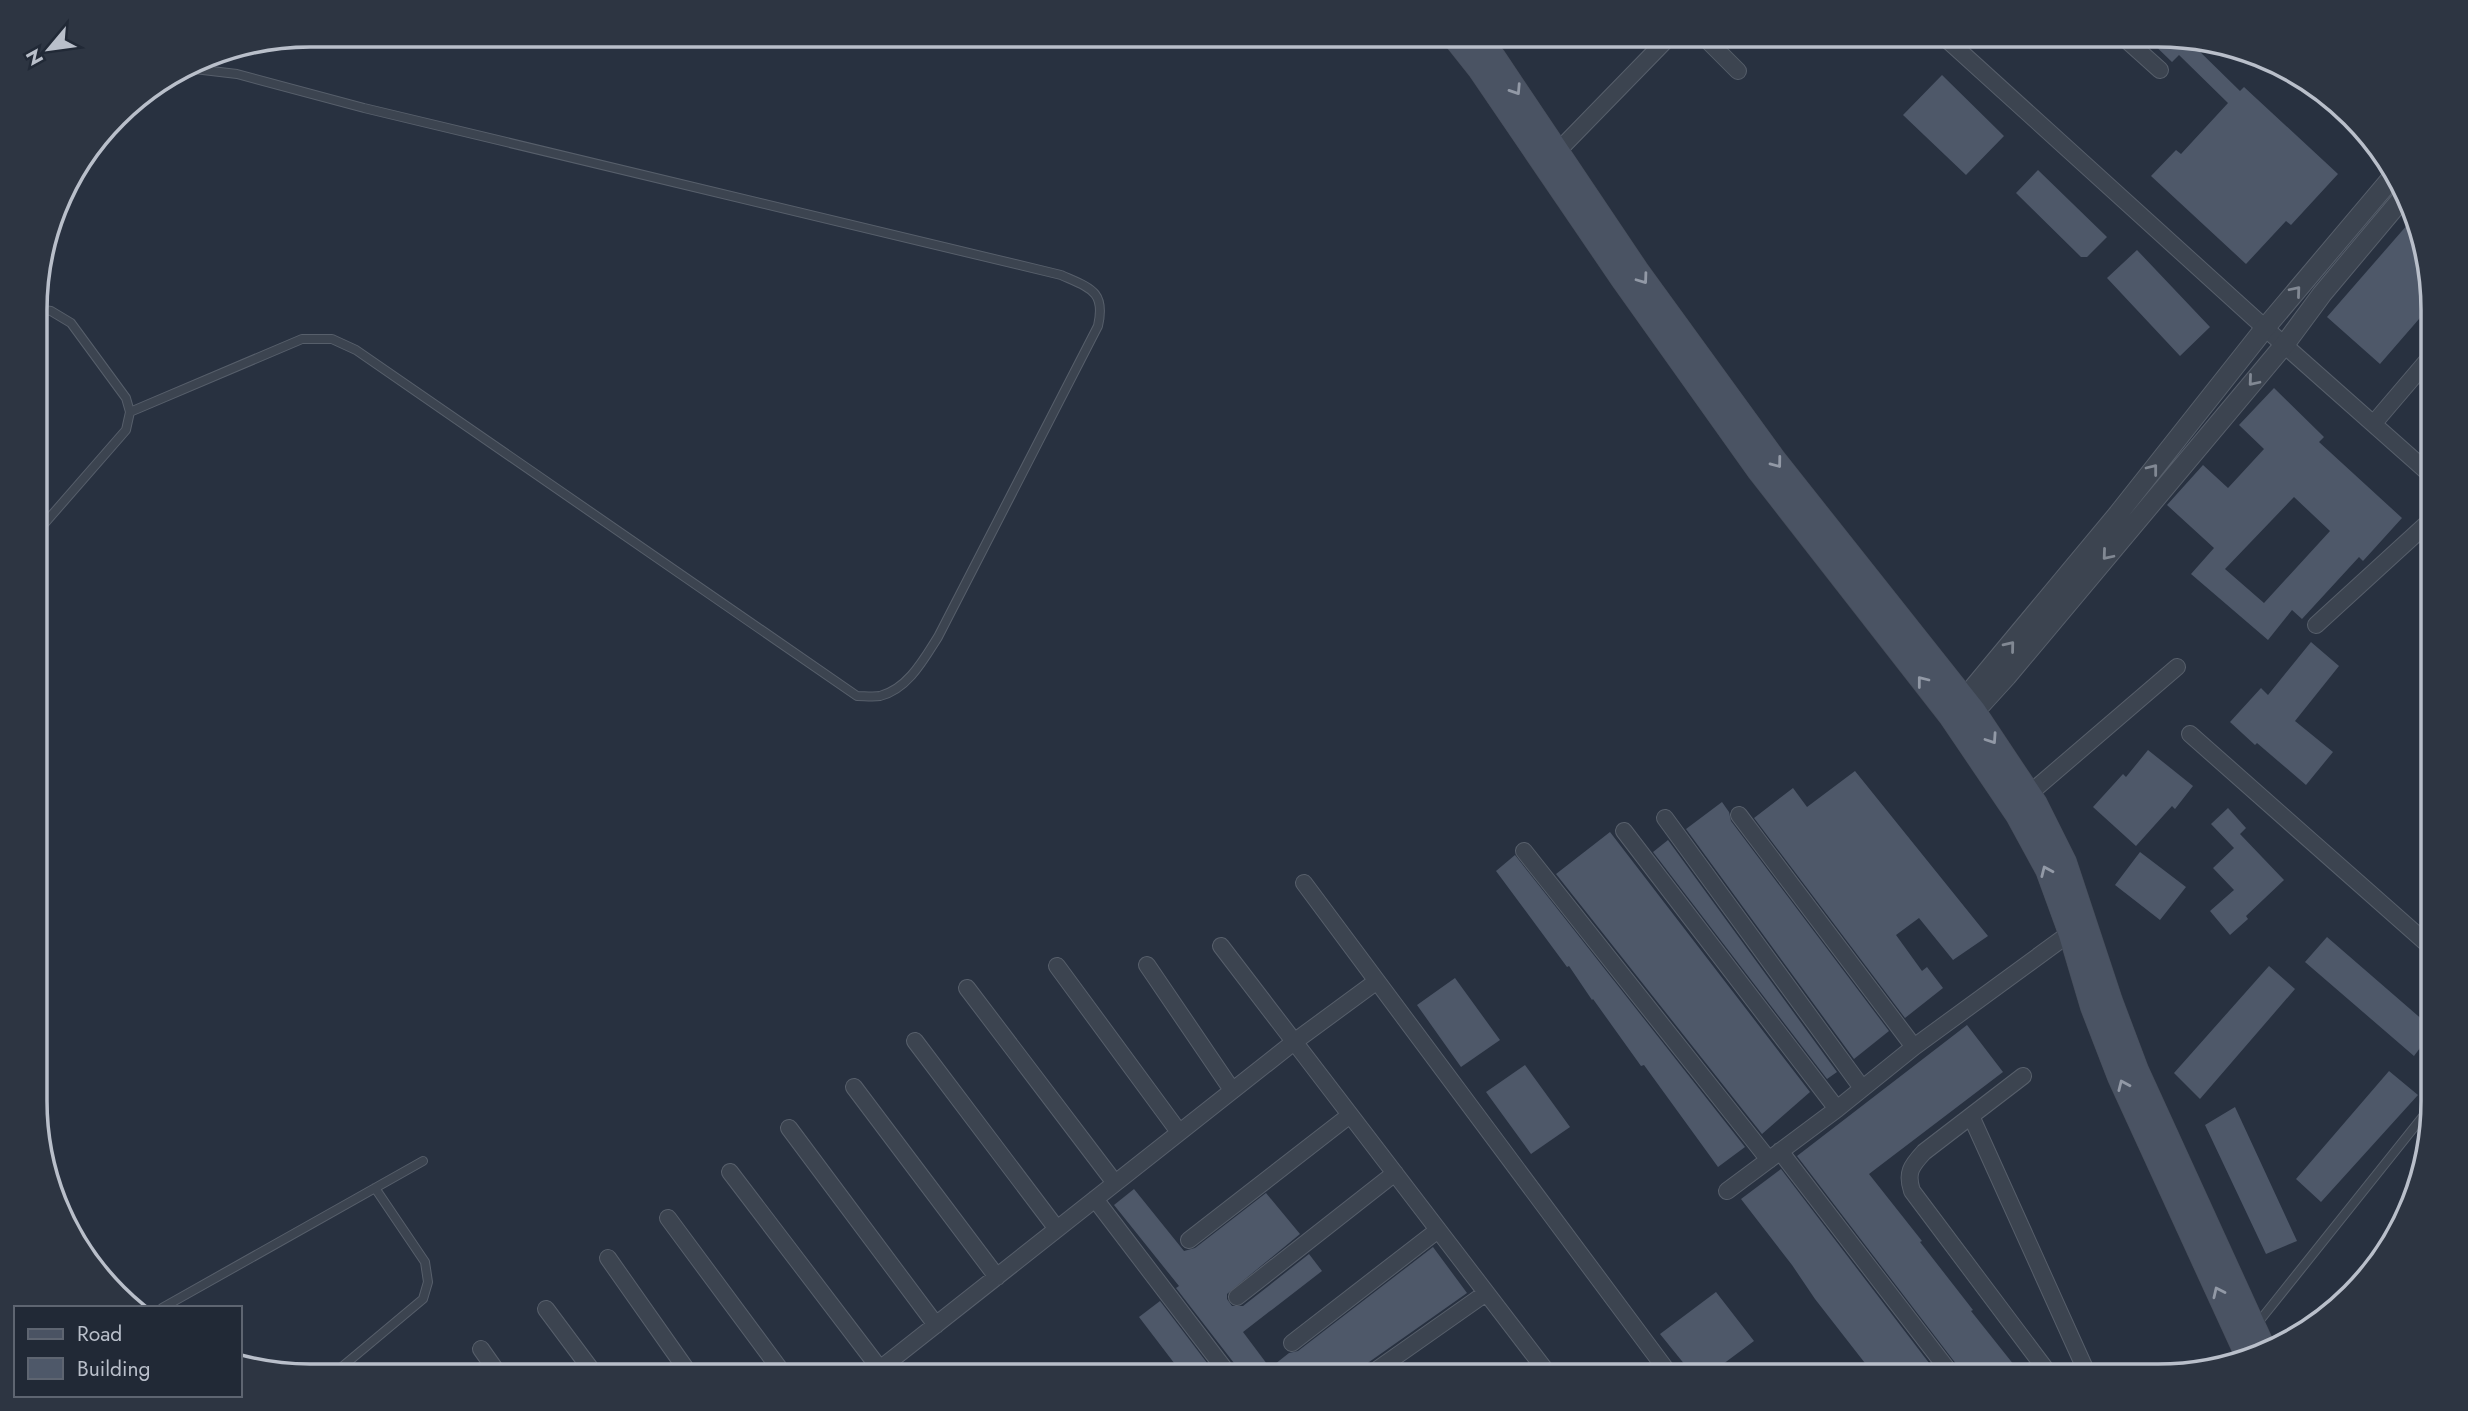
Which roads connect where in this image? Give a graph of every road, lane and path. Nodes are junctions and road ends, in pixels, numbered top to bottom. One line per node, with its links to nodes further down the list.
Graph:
1 (1462, 47): 24 (main road, one-way to 1)
2 (1486, 47): 10 (main road, one-way to 10)
3 (1659, 47): 10 (street)
4 (1714, 47): 9 (street)
5 (1955, 47): 14 (street)
6 (2135, 47): 7 (street)
7 (2160, 69)
8 (203, 70): 17 (lane)
9 (1738, 71)
10 (1557, 152): 24 (main road, one-way to 24)
11 (2387, 183): 14 (street, one-way to 11)
12 (2398, 203): 15 (street)
13 (47, 310): 17 (lane)
14 (2265, 328): 15 (street); 24 (street, one-way to 14)
15 (2285, 344): 18 (street); 24 (street, one-way to 24)
16 (2421, 368): 18 (street)
17 (130, 412): 20 (lane)
18 (2374, 423): 19 (street)
19 (2421, 465)
20 (47, 521)
21 (2421, 529): 22 (street)
22 (2316, 625)
23 (2177, 667): 26 (street)
24 (1962, 715): 26 (main road, one-way to 26); 32 (main road, one-way to 24)
25 (2190, 734): 33 (street)
26 (2029, 794): 71 (main road)
27 (1740, 815): 41 (street)
28 (1665, 818): 44 (street)
29 (1624, 831): 46 (street)
30 (1524, 851): 52 (street)
31 (1304, 883): 37 (street)
32 (2070, 933): 41 (street); 75 (main road, one-way to 32)
33 (2421, 938)
34 (1221, 946): 40 (street)
35 (1147, 965): 45 (street)
36 (1057, 966): 51 (street)
37 (1377, 981): 40 (street); 86 (street)
38 (967, 988): 56 (street)
39 (915, 1041): 61 (street)
40 (1294, 1042): 45 (street); 47 (street)
41 (1914, 1047): 44 (street)
42 (2023, 1076): 48 (street)
43 (854, 1087): 65 (street)
44 (1862, 1088): 46 (street)
45 (1232, 1090): 51 (street)
46 (1837, 1109): 52 (street)
47 (1350, 1115): 55 (street); 63 (street)
48 (1971, 1116): 88 (street); 89 (street)
49 (2420, 1120): 71 (lane)
50 (789, 1128): 70 (street)
51 (1179, 1132): 56 (street)
52 (1775, 1155): 58 (street); 87 (street)
53 (424, 1161): 57 (lane)
54 (730, 1172): 81 (street)
55 (1395, 1173): 62 (street); 67 (street)
56 (1115, 1183): 59 (street)
57 (375, 1188): 68 (lane); 76 (lane)
58 (1727, 1191)
59 (1095, 1199): 61 (street); 83 (street)
60 (668, 1218): 80 (street)
61 (1057, 1229): 65 (street)
62 (1438, 1230): 66 (street); 73 (street)
63 (1189, 1240)
64 (608, 1258): 79 (street)
65 (997, 1277): 70 (street)
66 (1486, 1293): 84 (street); 85 (street)
67 (1237, 1297)
68 (166, 1306)
69 (546, 1309): 78 (street)
70 (936, 1325): 82 (street)
71 (2255, 1327): 72 (main road)
72 (2262, 1342)
73 (1293, 1343)
74 (481, 1349): 77 (street)
75 (2244, 1349)
76 (345, 1364)
77 (492, 1364)
78 (587, 1364)
79 (683, 1364)
80 (776, 1364)
81 (870, 1364)
82 (886, 1364)
83 (1221, 1364)
84 (1385, 1364)
85 (1541, 1364)
86 (1662, 1364)
87 (1942, 1364)
88 (2041, 1364)
89 (2083, 1364)

